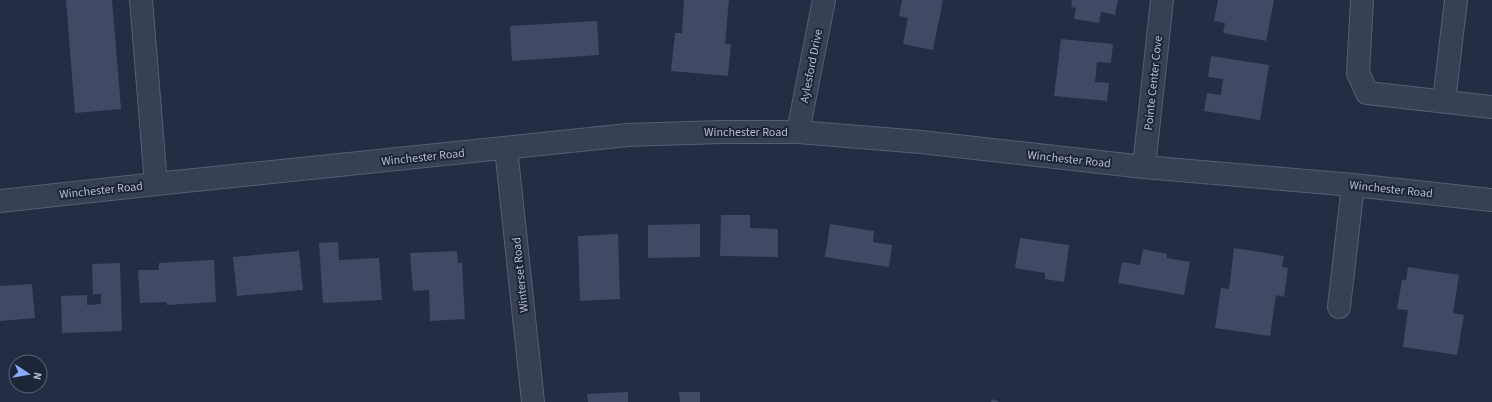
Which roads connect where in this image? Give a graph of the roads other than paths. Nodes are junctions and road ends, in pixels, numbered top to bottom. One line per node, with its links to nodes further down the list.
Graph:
1 (141, 0): 11 (street)
2 (824, 0): 8 (street, Aylesford Drive)
3 (1162, 0): 10 (street, Pointe Center Cove)
4 (1362, 0): 6 (street)
5 (1456, 0): 6 (street)
6 (1444, 101): 7 (street)
7 (1492, 107)
8 (798, 132): 9 (street, Winchester Road); 10 (street, Winchester Road)
9 (506, 148): 11 (street, Winchester Road); 16 (street, Winterset Road)
10 (1144, 167): 12 (street, Winchester Road)
11 (156, 184): 14 (street, Winchester Road)
12 (1353, 184): 13 (street, Winchester Road); 15 (street)
13 (1492, 200)
14 (0, 202)
15 (1339, 307)
16 (533, 402)

